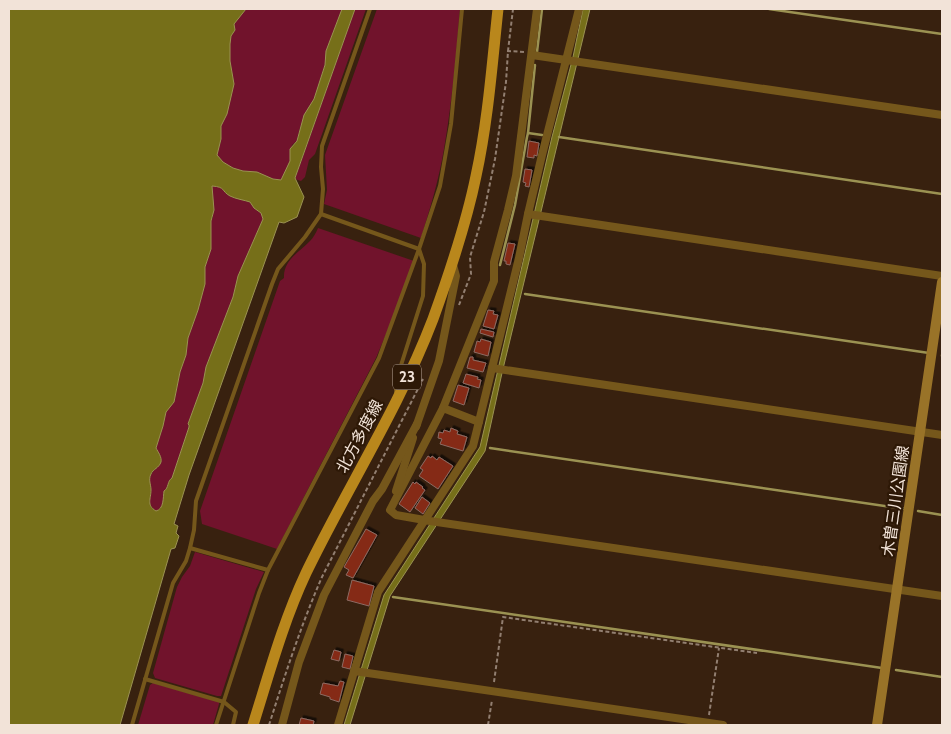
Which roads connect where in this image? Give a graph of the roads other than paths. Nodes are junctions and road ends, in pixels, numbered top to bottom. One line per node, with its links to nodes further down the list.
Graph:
1 (370, 9): 9 (lane)
2 (462, 9): 11 (lane)
3 (498, 9): 12 (main road, 北方多度線 / 23)
4 (537, 9): 6 (street)
5 (579, 9): 7 (street)
6 (532, 54): 7 (street); 17 (street)
7 (568, 60): 8 (street); 10 (street)
8 (942, 115)
9 (321, 214): 11 (lane); 24 (lane)
10 (530, 215): 13 (street); 15 (street)
11 (419, 249): 16 (lane); 25 (lane)
12 (453, 262): 16 (main road, 北方多度線 / 23); 19 (street)
13 (942, 276)
14 (942, 282): 20 (main road, 木曽三川公園線)
15 (494, 368): 18 (street); 20 (street)
16 (396, 402): 35 (main road, 北方多度線 / 23)
17 (443, 408): 18 (street); 22 (street)
18 (479, 422): 23 (street)
19 (417, 424): 22 (street); 36 (street)
20 (920, 432): 21 (street); 26 (main road, 木曽三川公園線)
21 (942, 435)
22 (390, 510): 23 (street)
23 (427, 521): 26 (street); 28 (street)
24 (190, 548): 25 (lane); 29 (lane)
25 (268, 570): 30 (lane)
26 (897, 590): 27 (street); 39 (main road, 木曽三川公園線)
27 (942, 596)
28 (356, 671): 31 (street); 37 (street)
29 (145, 679): 30 (lane); 32 (lane)
30 (224, 702): 33 (lane); 34 (lane)
31 (708, 724): 38 (street)
32 (132, 725)
33 (216, 725)
34 (233, 725)
35 (253, 725)
36 (282, 725)
37 (338, 725)
38 (723, 725)
39 (877, 725)

